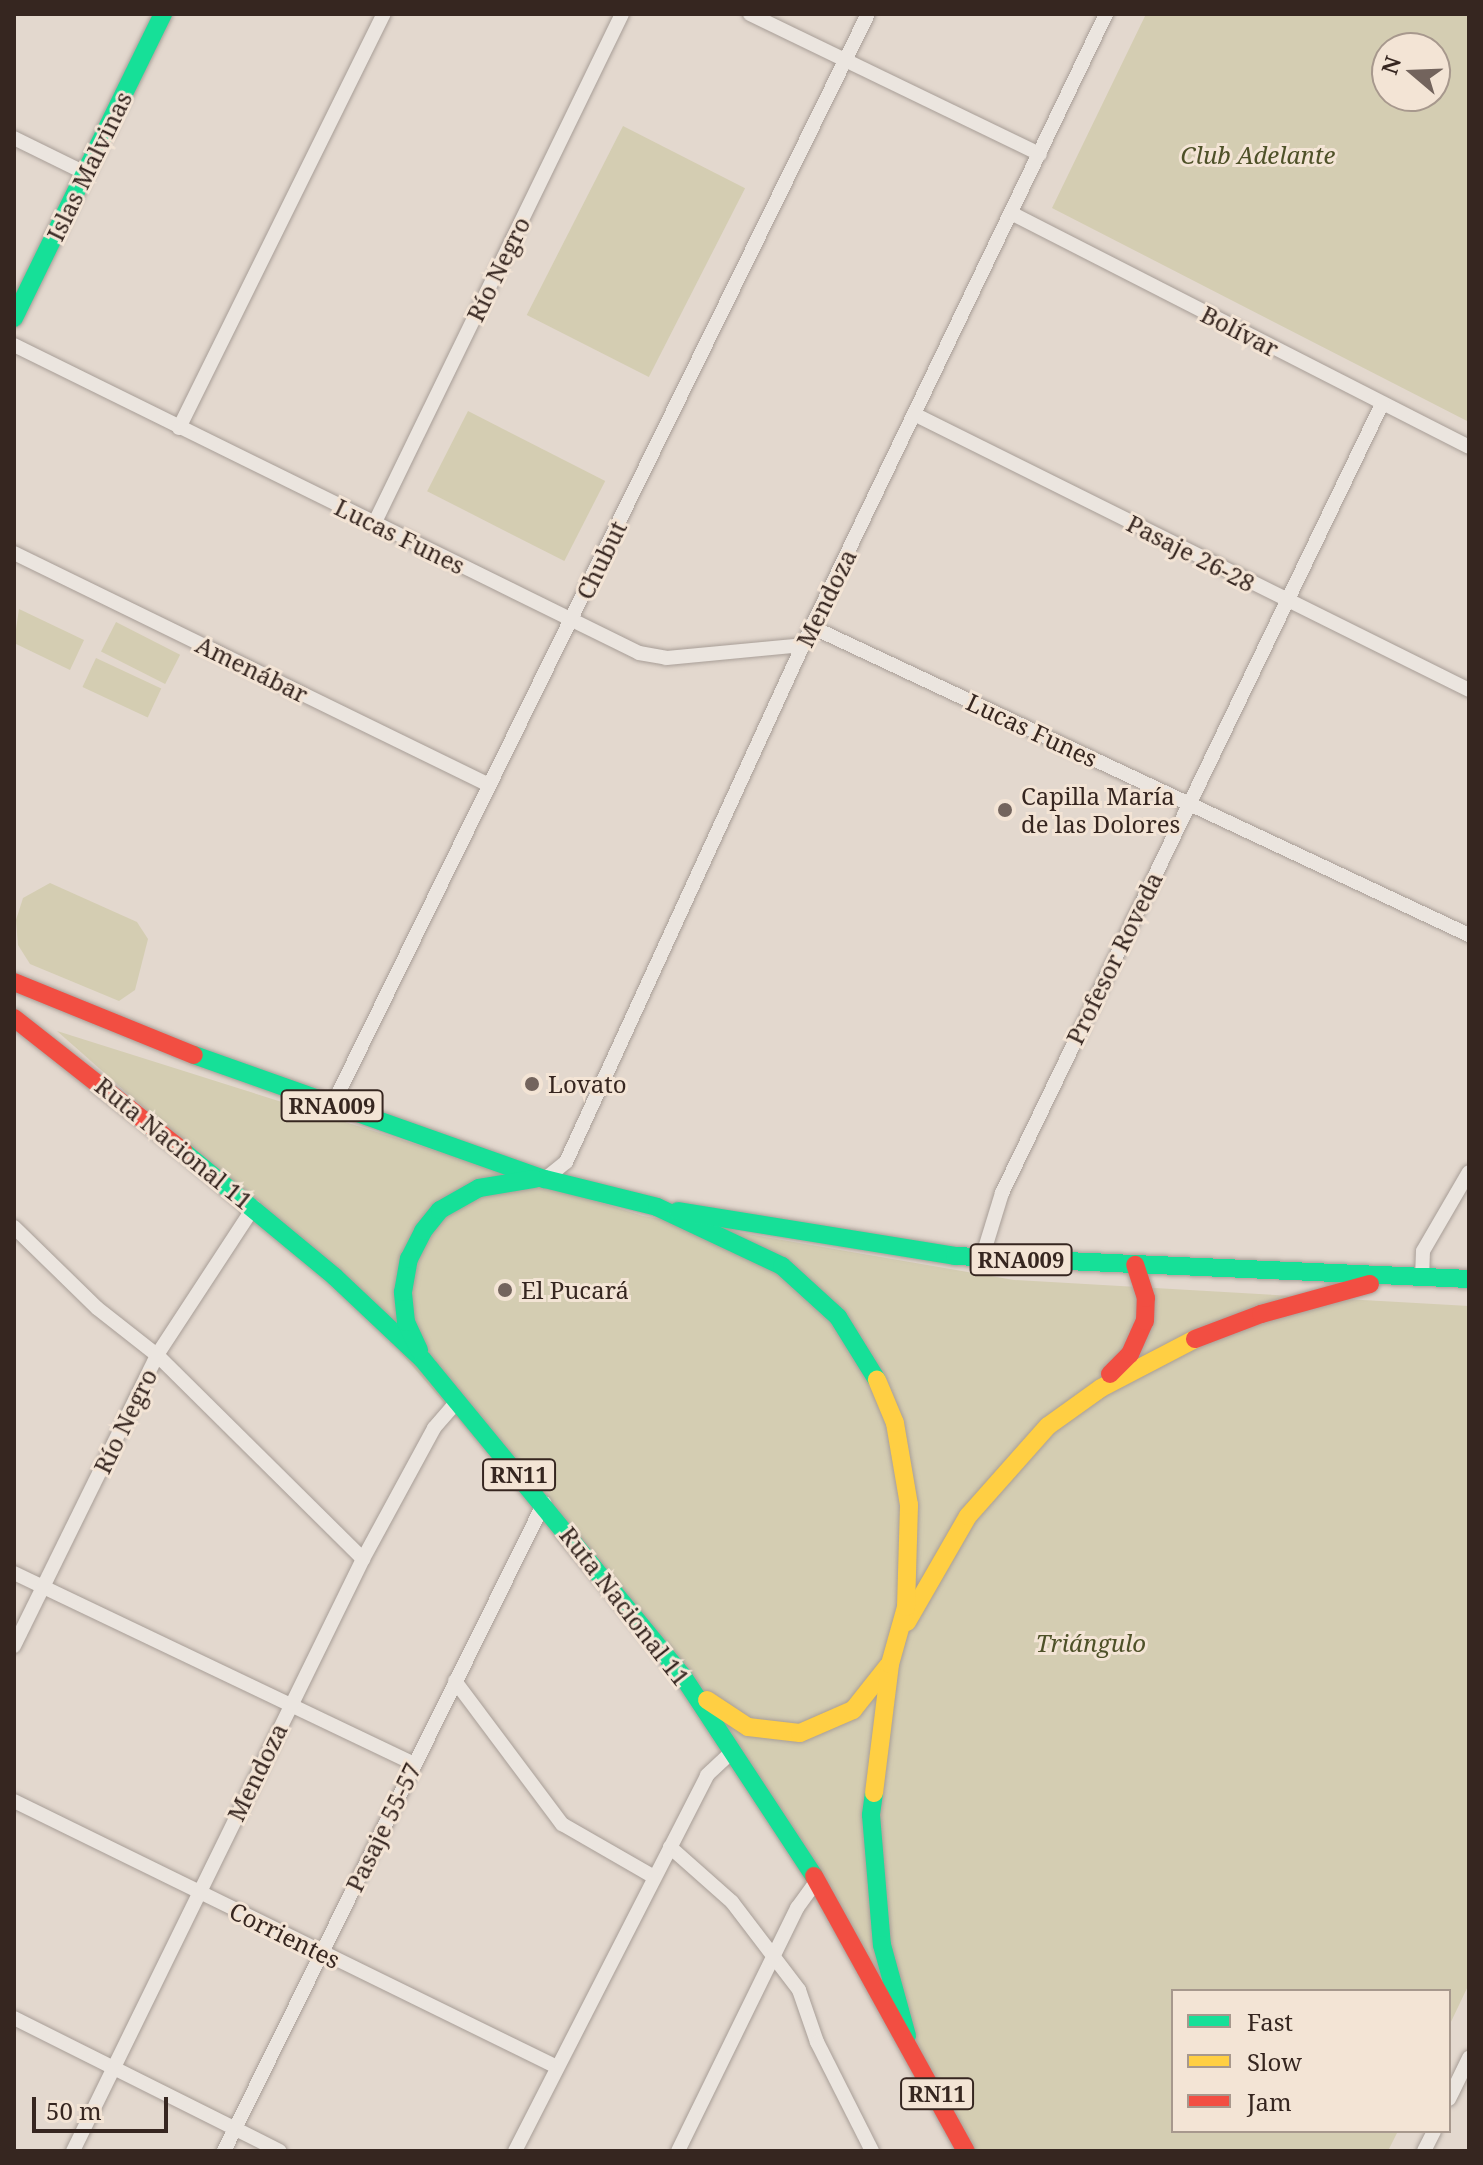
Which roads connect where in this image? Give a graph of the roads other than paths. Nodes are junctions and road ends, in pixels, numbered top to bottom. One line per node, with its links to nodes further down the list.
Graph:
1 (163, 14): 10 (main road, Islas Malvinas)
2 (384, 14): 16 (street)
3 (622, 14): 18 (street, Río Negro)
4 (750, 14): 7 (street)
5 (868, 14): 7 (street, Chubut)
6 (1106, 14): 9 (street, Mendoza)
7 (846, 60): 9 (street); 21 (street, Chubut)
8 (14, 138): 10 (street)
9 (1040, 154): 11 (street, Mendoza)
10 (85, 173): 12 (main road, Islas Malvinas)
11 (1011, 213): 14 (street, Bolívar); 15 (street, Mendoza)
12 (14, 318)
13 (14, 345): 16 (street, Lucas Funes)
14 (1382, 404): 17 (street, Bolívar); 20 (street, Profesor Roveda)
15 (914, 414): 20 (street, Pasaje 26-28); 22 (street, Mendoza)
16 (179, 428): 18 (street, Lucas Funes)
17 (1469, 447)
18 (374, 524): 21 (street, Lucas Funes)
19 (14, 553): 25 (street, Amenábar)
20 (1286, 601): 24 (street, Pasaje 26-28); 26 (street, Profesor Roveda)
21 (572, 620): 23 (street, Lucas Funes); 25 (street, Chubut)
22 (812, 627): 23 (street, Mendoza); 26 (street, Lucas Funes)
23 (803, 645): 32 (street, Mendoza)
24 (1469, 690)
25 (489, 785): 30 (street, Chubut)
26 (1189, 804): 27 (street, Lucas Funes); 36 (street, Profesor Roveda)
27 (1469, 935)
28 (14, 982): 30 (main road, RNA009)
29 (14, 1018): 33 (main road, Ruta Nacional 11 / RN11)
30 (332, 1106): 32 (main road, RNA009)
31 (1469, 1172): 39 (street)
32 (545, 1179): 34 (main road, RNA009); 42 (main road, RNA009)
33 (254, 1207): 41 (street, Río Negro); 42 (main road, Ruta Nacional 11 / RN11)
34 (657, 1207): 36 (main road, RNA009); 50 (main road, RNA009)
35 (14, 1227): 41 (street)
36 (982, 1258): 37 (main road, RNA009)
37 (1135, 1265): 38 (main road, RNA009); 44 (main road)
38 (1388, 1279): 39 (main road, RNA009); 44 (main road, RNA009)
39 (1422, 1279): 40 (main road, RNA009)
40 (1469, 1279)
41 (157, 1355): 46 (street); 48 (street, Río Negro)
42 (423, 1360): 43 (main road, Ruta Nacional 11 / RN11)
43 (457, 1402): 45 (main road, Ruta Nacional 11 / RN11); 46 (street, Mendoza)
44 (1081, 1403): 50 (main road, RNA009)
45 (544, 1503): 51 (main road, Ruta Nacional 11 / RN11); 52 (street, Pasaje 55-57)
46 (363, 1559): 53 (street, Mendoza)
47 (14, 1573): 48 (street)
48 (43, 1587): 49 (street, Río Negro); 53 (street)
49 (14, 1646)
50 (890, 1664): 51 (main road, RNA009); 64 (main road, RNA009)
51 (682, 1675): 54 (main road, Ruta Nacional 11 / RN11)
52 (455, 1681): 55 (street, Pasaje 55-57); 58 (street)
53 (290, 1704): 55 (street); 60 (street, Mendoza)
54 (733, 1751): 57 (street); 59 (main road, Ruta Nacional 11 / RN11)
55 (414, 1764): 61 (street, Pasaje 55-57)
56 (14, 1801): 60 (street, Corrientes)
57 (670, 1847): 58 (street); 62 (street)
58 (654, 1877): 66 (street)
59 (817, 1880): 62 (street); 64 (main road, Ruta Nacional 11 / RN11)
60 (198, 1892): 61 (street, Corrientes); 67 (street, Mendoza)
61 (323, 1953): 66 (street, Corrientes); 69 (street, Pasaje 55-57)
62 (774, 1954): 75 (street); 76 (street)
63 (14, 2018): 67 (street)
64 (907, 2036): 77 (main road, RN11)
65 (1469, 2058): 68 (street)
66 (557, 2067): 74 (street)
67 (113, 2068): 69 (street); 71 (street, Mendoza)
68 (1451, 2095)
69 (235, 2129): 72 (street, Pasaje 55-57); 73 (street)
70 (1433, 2133): 78 (street)
71 (73, 2151)
72 (224, 2151)
73 (280, 2151)
74 (515, 2151)
75 (678, 2151)
76 (872, 2151)
77 (966, 2151)
78 (1424, 2151)

